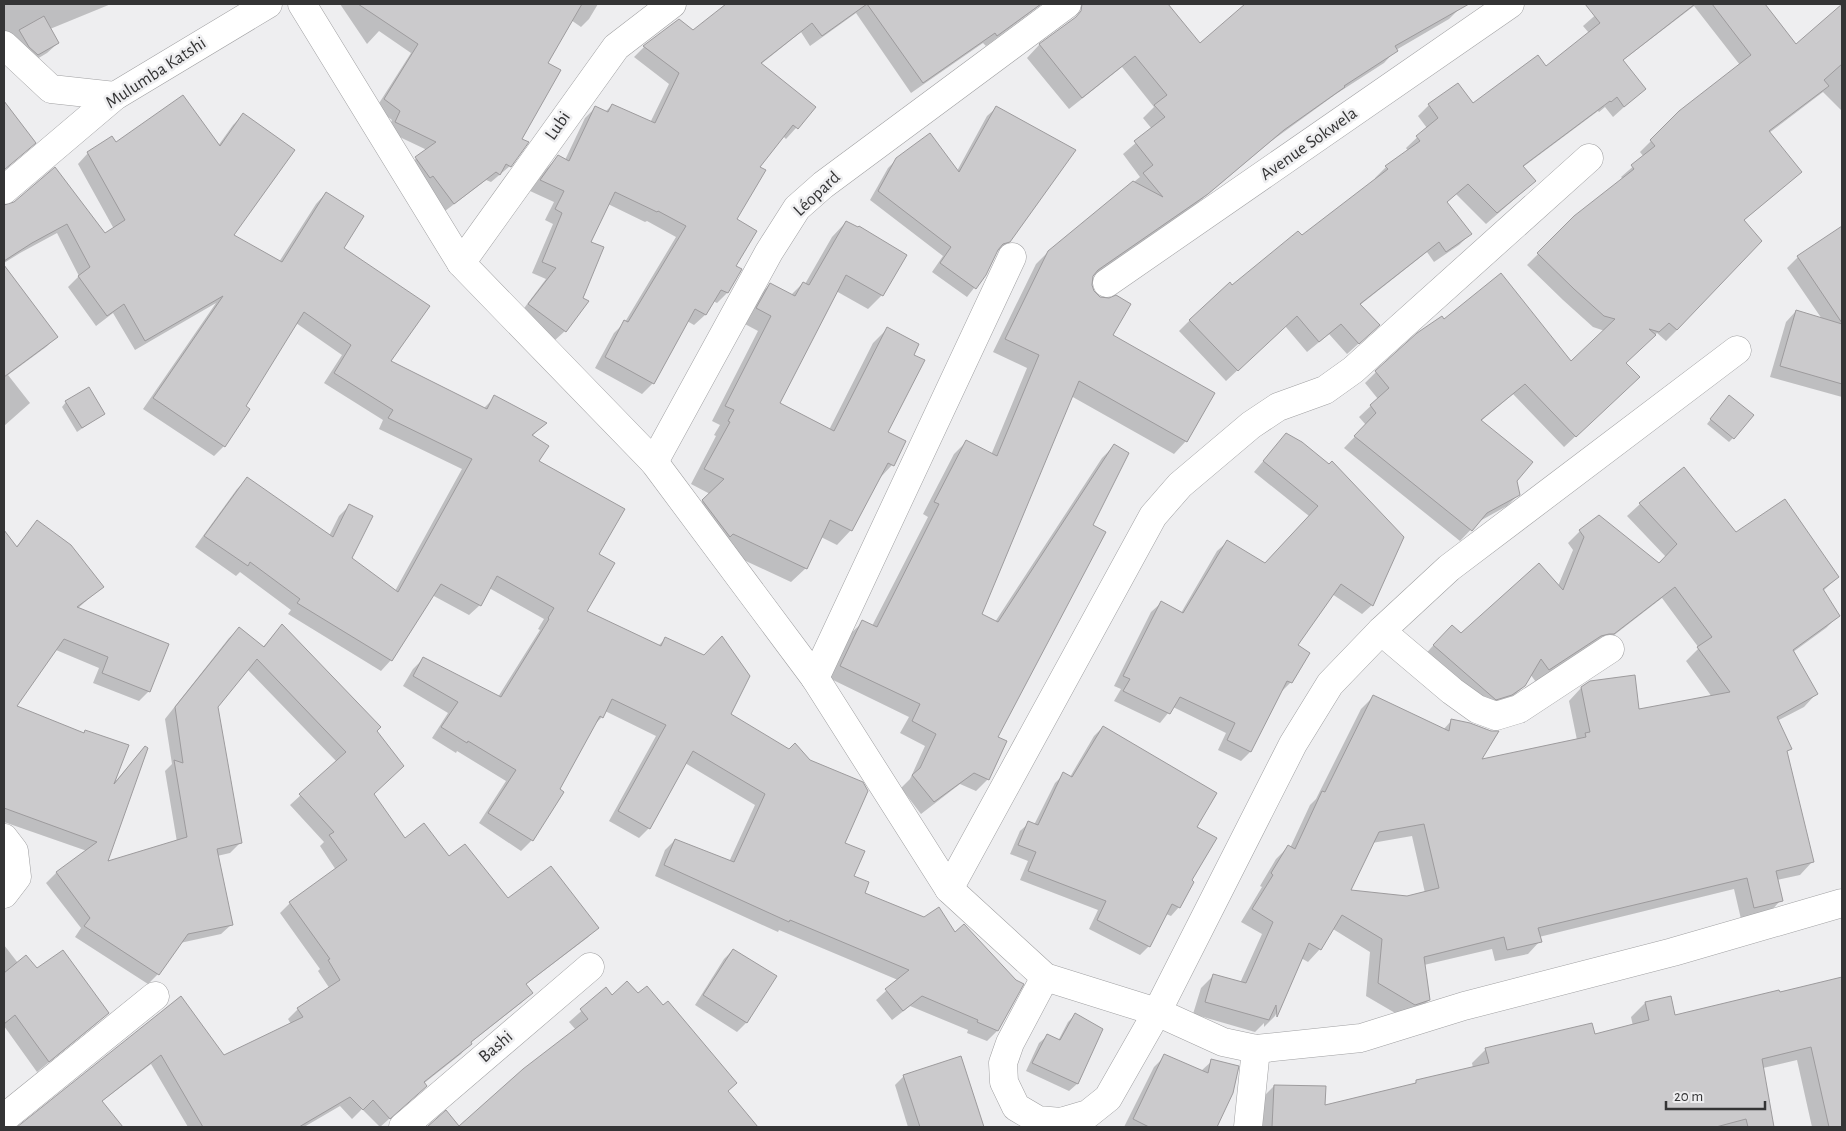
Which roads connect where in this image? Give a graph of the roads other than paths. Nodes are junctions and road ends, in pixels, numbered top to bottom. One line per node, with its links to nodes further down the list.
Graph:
1 (268, 4): 7 (street, Mulumba Katshi)
2 (302, 4): 11 (street)
3 (672, 4): 11 (street, Lubi)
4 (1067, 4): 14 (street, Léopard)
5 (1510, 4): 12 (street, Avenue Sokwela)
6 (4, 45): 7 (street)
7 (115, 96): 9 (street, Mulumba Katshi)
8 (1589, 158): 19 (street)
9 (4, 190)
10 (1012, 256): 17 (street)
11 (461, 263): 14 (street)
12 (1107, 283)
13 (1737, 350): 15 (street)
14 (654, 462): 17 (street)
15 (1381, 630): 16 (street); 25 (street)
16 (1610, 649)
17 (815, 678): 19 (street)
18 (4, 838): 20 (street)
19 (949, 889): 23 (street)
20 (4, 894)
21 (1842, 903): 26 (street)
22 (590, 967): 28 (street, Bashi)
23 (1045, 977): 25 (street); 25 (street)
24 (156, 996): 27 (street)
25 (1157, 1012): 26 (street)
26 (1256, 1049): 29 (street)
27 (4, 1118)
28 (403, 1127)
29 (1248, 1127)

